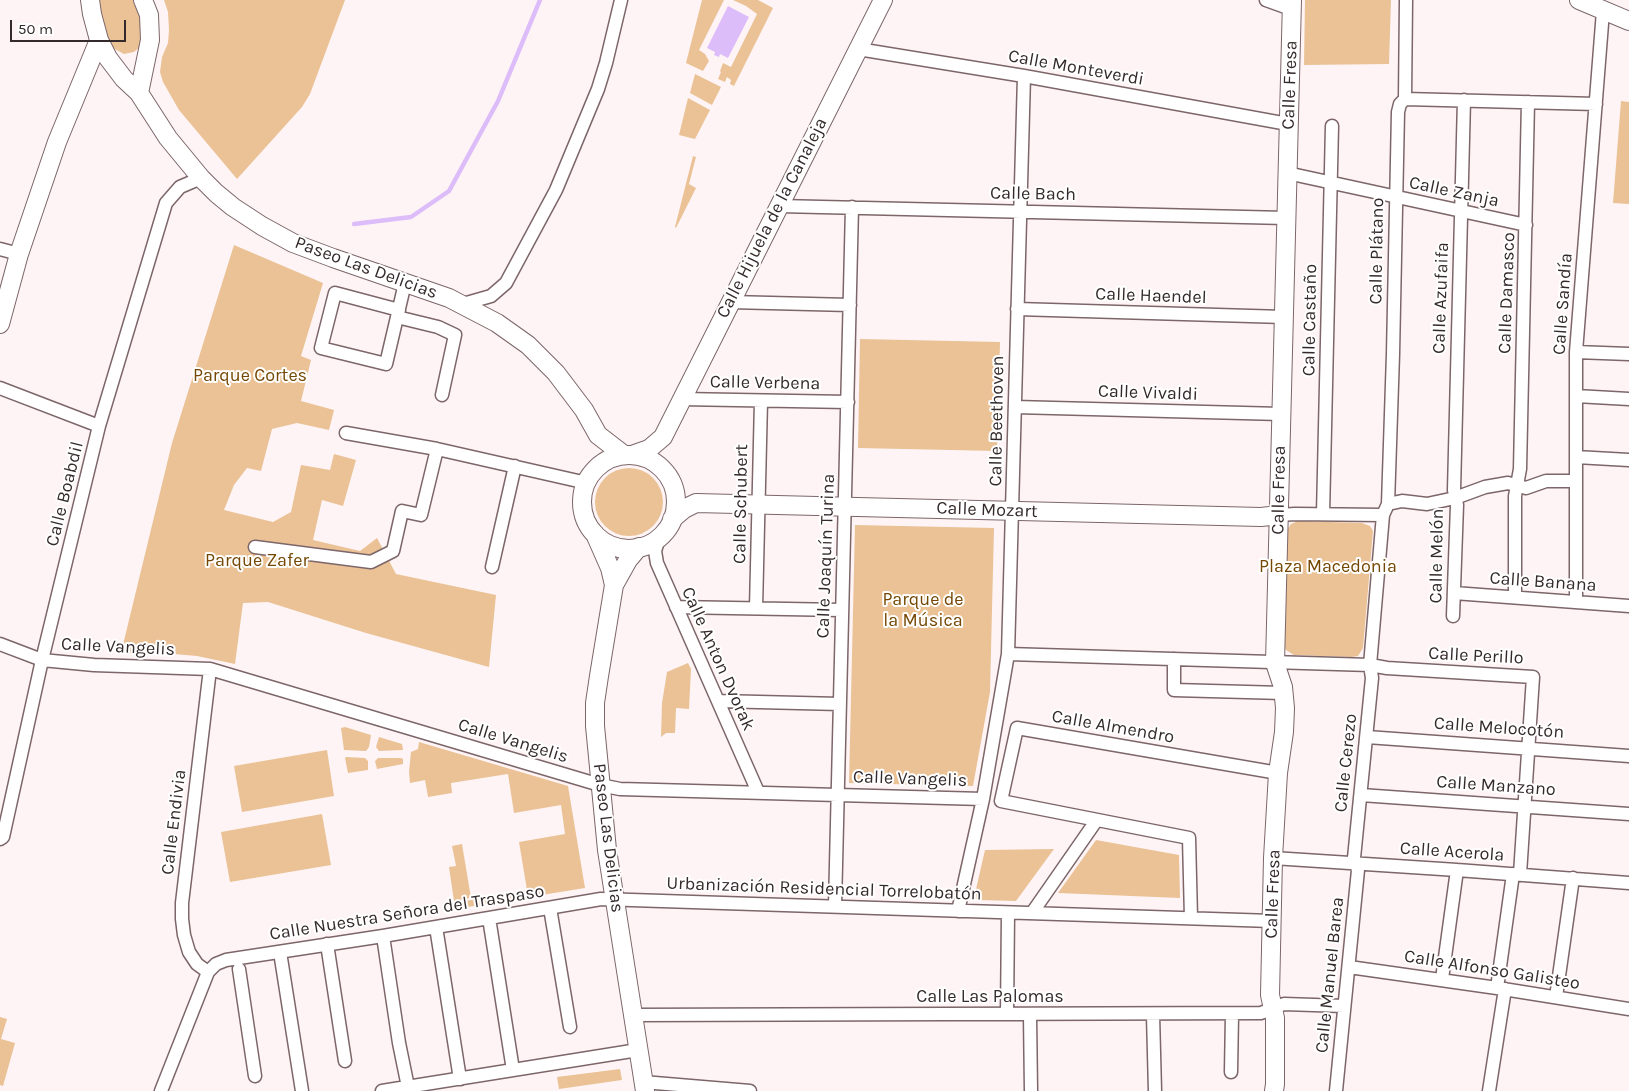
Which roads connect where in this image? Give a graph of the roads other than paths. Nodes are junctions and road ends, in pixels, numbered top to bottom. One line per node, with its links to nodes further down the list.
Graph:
1 (90, 0): 11 (street, Paseo Las Delicias)
2 (143, 0): 13 (street)
3 (621, 0): 37 (street)
4 (883, 0): 12 (street, Calle Hijuela de la Canaleja)
5 (1266, 0): 8 (street)
6 (1406, 0): 17 (street, Calle Plátano)
7 (1579, 0): 9 (street)
8 (1291, 5): 21 (street, Calle Fresa)
9 (1603, 10): 10 (street); 20 (street, Calle Sandía)
10 (1629, 21)
11 (99, 40): 14 (street, Paseo Las Delicias); 34 (street)
12 (858, 49): 15 (street, Calle Monteverdi); 27 (street, Calle Hijuela de la Canaleja)
13 (146, 55): 14 (street); 16 (street)
14 (108, 58): 16 (street, Paseo Las Delicias)
15 (1024, 76): 21 (street, Calle Monteverdi); 29 (street, Calle Beethoven)
16 (139, 93): 24 (street, Paseo Las Delicias)
17 (1405, 99): 18 (street); 26 (street, Calle Plátano)
18 (1464, 100): 19 (street); 30 (street, Calle Azufaifa)
19 (1528, 102): 20 (street); 32 (street, Calle Damasco)
20 (1596, 104): 43 (street, Calle Sandía)
21 (1288, 124): 23 (street, Calle Fresa)
22 (1332, 126): 25 (street, Calle Castaño)
23 (1287, 173): 25 (street, Calle Zanja); 31 (street, Calle Fresa)
24 (200, 178): 35 (street, Paseo Las Delicias); 54 (street, Calle Boabdil)
25 (1331, 182): 26 (street, Calle Zanja); 73 (street, Calle Castaño)
26 (1396, 197): 30 (street, Calle Zanja); 71 (street, Calle Plátano)
27 (779, 206): 28 (street, Calle Bach); 36 (street, Calle Hijuela de la Canaleja)
28 (852, 208): 29 (street, Calle Bach); 38 (street, Calle Joaquín Turina)
29 (1020, 211): 31 (street, Calle Bach); 39 (street, Calle Beethoven)
30 (1461, 212): 32 (street, Calle Zanja); 67 (street, Calle Azufaifa)
31 (1286, 218): 41 (street, Calle Fresa)
32 (1526, 225): 66 (street, Calle Damasco)
33 (0, 249): 34 (street)
34 (19, 254): 42 (street)
35 (405, 282): 37 (street, Paseo Las Delicias); 40 (street)
36 (730, 302): 38 (street); 48 (street, Calle Hijuela de la Canaleja)
37 (463, 304): 56 (street, Paseo Las Delicias)
38 (850, 305): 51 (street, Calle Joaquín Turina)
39 (1017, 310): 41 (street, Calle Haendel); 52 (street, Calle Beethoven)
40 (398, 314): 40 (street); 46 (street)
41 (1284, 317): 53 (street, Calle Fresa)
42 (0, 324)
43 (1576, 352): 44 (street); 47 (street, Calle Sandía)
44 (1629, 354)
45 (0, 388): 54 (street)
46 (442, 395)
47 (1576, 396): 49 (street); 60 (street, Calle Sandía)
48 (681, 399): 50 (street, Calle Verbena); 57 (street, Calle Hijuela de la Canaleja)
49 (1629, 399)
50 (761, 401): 51 (street, Calle Verbena); 69 (street, Calle Schubert)
51 (848, 402): 70 (street, Calle Joaquín Turina)
52 (1015, 407): 53 (street, Calle Vivaldi); 72 (street, Calle Beethoven)
53 (1281, 414): 74 (street, Calle Fresa)
54 (99, 426): 93 (street, Calle Boabdil)
55 (346, 433): 58 (street)
56 (598, 436): 59 (street, Paseo Las Delicias); 64 (street)
57 (662, 437): 59 (street, Calle Hijuela de la Canaleja); 63 (street, Calle Hijuela de la Canaleja)
58 (437, 449): 62 (street); 78 (street)
59 (628, 455): 63 (street); 64 (street)
60 (1576, 457): 61 (street); 65 (street, Calle Sandía)
61 (1629, 460)
62 (515, 466): 64 (street); 80 (street)
63 (668, 477): 68 (street); 75 (street)
64 (589, 478): 76 (street)
65 (1576, 481): 66 (street); 84 (street, Calle Sandía)
66 (1517, 485): 67 (street); 83 (street, Calle Damasco)
67 (1455, 498): 71 (street); 82 (street, Calle Melón)
68 (696, 503): 69 (street, Calle Mozart); 75 (street)
69 (759, 504): 70 (street, Calle Mozart); 87 (street, Calle Schubert)
70 (845, 506): 72 (street, Calle Mozart); 88 (street, Calle Joaquín Turina)
71 (1385, 510): 73 (street); 95 (street)
72 (1012, 511): 74 (street, Calle Mozart); 91 (street, Calle Beethoven)
73 (1322, 514): 74 (street)
74 (1279, 515): 94 (street, Calle Fresa)
75 (672, 519): 77 (street)
76 (594, 533): 79 (street); 81 (street, Paseo Las Delicias)
77 (659, 538): 79 (street); 86 (street, Calle Anton Dvorak)
78 (255, 547)
79 (639, 547): 81 (street, Paseo Las Delicias)
80 (492, 567)
81 (614, 585): 104 (street, Paseo Las Delicias)
82 (1454, 593): 83 (street, Calle Banana); 89 (street, Calle Melón)
83 (1515, 597): 84 (street, Calle Banana)
84 (1576, 602): 85 (street, Calle Banana)
85 (1629, 606)
86 (676, 607): 87 (street); 98 (street, Calle Anton Dvorak)
87 (756, 608): 88 (street)
88 (842, 610): 99 (street, Calle Joaquín Turina)
89 (1453, 616)
90 (0, 644): 93 (street, Calle Vangelis)
91 (1008, 654): 92 (street); 108 (street, Calle Beethoven)
92 (1174, 659): 94 (street); 97 (street)
93 (42, 660): 96 (street, Calle Vangelis); 112 (street, Calle Boabdil)
94 (1275, 662): 95 (street); 97 (street, Calle Fresa)
95 (1370, 665): 100 (street, Calle Cerezo); 101 (street, Calle Perillo)
96 (210, 668): 104 (street, Calle Vangelis); 134 (street, Calle Endivia)
97 (1283, 693): 103 (street, Calle Fresa)
98 (718, 701): 99 (street); 105 (street, Calle Anton Dvorak)
99 (840, 704): 106 (street, Calle Joaquín Turina)
100 (1367, 736): 101 (street, Calle Melocotón); 107 (street, Calle Cerezo)
101 (1529, 748): 102 (street, Calle Melocotón); 109 (street, Calle Perillo)
102 (1629, 756)
103 (1278, 773): 111 (street, Calle Almendro); 113 (street, Calle Fresa)
104 (600, 785): 105 (street, Calle Vangelis); 119 (street, Paseo Las Delicias)
105 (758, 792): 106 (street, Calle Vangelis)
106 (838, 794): 108 (street, Calle Vangelis); 120 (street, Calle Joaquín Turina)
107 (1361, 794): 109 (street, Calle Manzano); 114 (street, Calle Cerezo)
108 (983, 799): 122 (street, Calle Beethoven)
109 (1524, 805): 110 (street, Calle Manzano); 116 (street, Calle Perillo)
110 (1629, 814)
111 (1096, 820): 124 (street); 126 (street)
112 (0, 839)
113 (1273, 858): 114 (street, Calle Acerola); 127 (street, Calle Fresa)
114 (1356, 864): 115 (street, Calle Acerola); 132 (street, Calle Manuel Barea)
115 (1457, 870): 116 (street, Calle Acerola); 135 (street)
116 (1517, 874): 117 (street, Calle Acerola); 136 (street, Calle Perillo)
117 (1573, 878): 118 (street, Calle Acerola); 137 (street)
118 (1629, 883)
119 (615, 899): 120 (street, Urbanización Residencial Torrelobatón); 121 (street, Calle Nuestra Señora del Traspaso); 143 (street, Paseo Las Delicias)
120 (835, 906): 122 (street, Urbanización Residencial Torrelobatón)
121 (550, 908): 125 (street, Calle Nuestra Señora del Traspaso); 146 (street)
122 (958, 911): 123 (street, Urbanización Residencial Torrelobatón)
123 (1008, 913): 124 (street, Urbanización Residencial Torrelobatón); 141 (street)
124 (1032, 913): 126 (street, Urbanización Residencial Torrelobatón)
125 (489, 918): 128 (street, Calle Nuestra Señora del Traspaso); 149 (street)
126 (1191, 918): 127 (street, Urbanización Residencial Torrelobatón)
127 (1272, 921): 139 (street, Calle Fresa)
128 (436, 927): 129 (street, Calle Nuestra Señora del Traspaso); 152 (street)
129 (382, 936): 130 (street, Calle Nuestra Señora del Traspaso); 153 (street)
130 (327, 944): 131 (street, Calle Nuestra Señora del Traspaso); 148 (street)
131 (280, 952): 134 (street, Calle Nuestra Señora del Traspaso); 156 (street)
132 (1349, 967): 135 (street, Calle Alfonso Galisteo); 138 (street, Calle Manuel Barea)
133 (239, 969): 151 (street)
134 (208, 972): 155 (street)
135 (1442, 980): 136 (street, Calle Alfonso Galisteo)
136 (1501, 988): 137 (street, Calle Alfonso Galisteo); 163 (street, Calle Perillo)
137 (1556, 997): 140 (street, Calle Alfonso Galisteo)
138 (1344, 1006): 139 (street, Calle Las Palomas); 162 (street, Calle Manuel Barea)
139 (1273, 1009): 142 (street, Calle Las Palomas); 161 (street, Calle Fresa)
140 (1629, 1010)
141 (1007, 1014): 143 (street, Calle Las Palomas); 144 (street, Calle Las Palomas)
142 (1232, 1014): 145 (street, Calle Las Palomas); 150 (street)
143 (633, 1015): 147 (street, Paseo Las Delicias)
144 (1030, 1015): 145 (street, Calle Las Palomas); 159 (street)
145 (1153, 1015): 160 (street)
146 (570, 1027)
147 (638, 1050): 149 (street); 154 (street, Paseo Las Delicias)
148 (345, 1061)
149 (514, 1070): 152 (street)
150 (1231, 1072)
151 (255, 1076)
152 (460, 1079): 153 (street)
153 (408, 1087): 157 (street)
154 (644, 1087): 158 (street)
155 (161, 1091)
156 (302, 1091)
157 (382, 1091)
158 (750, 1091)
159 (1031, 1091)
160 (1154, 1091)
161 (1274, 1091)
162 (1336, 1091)
163 (1489, 1091)

